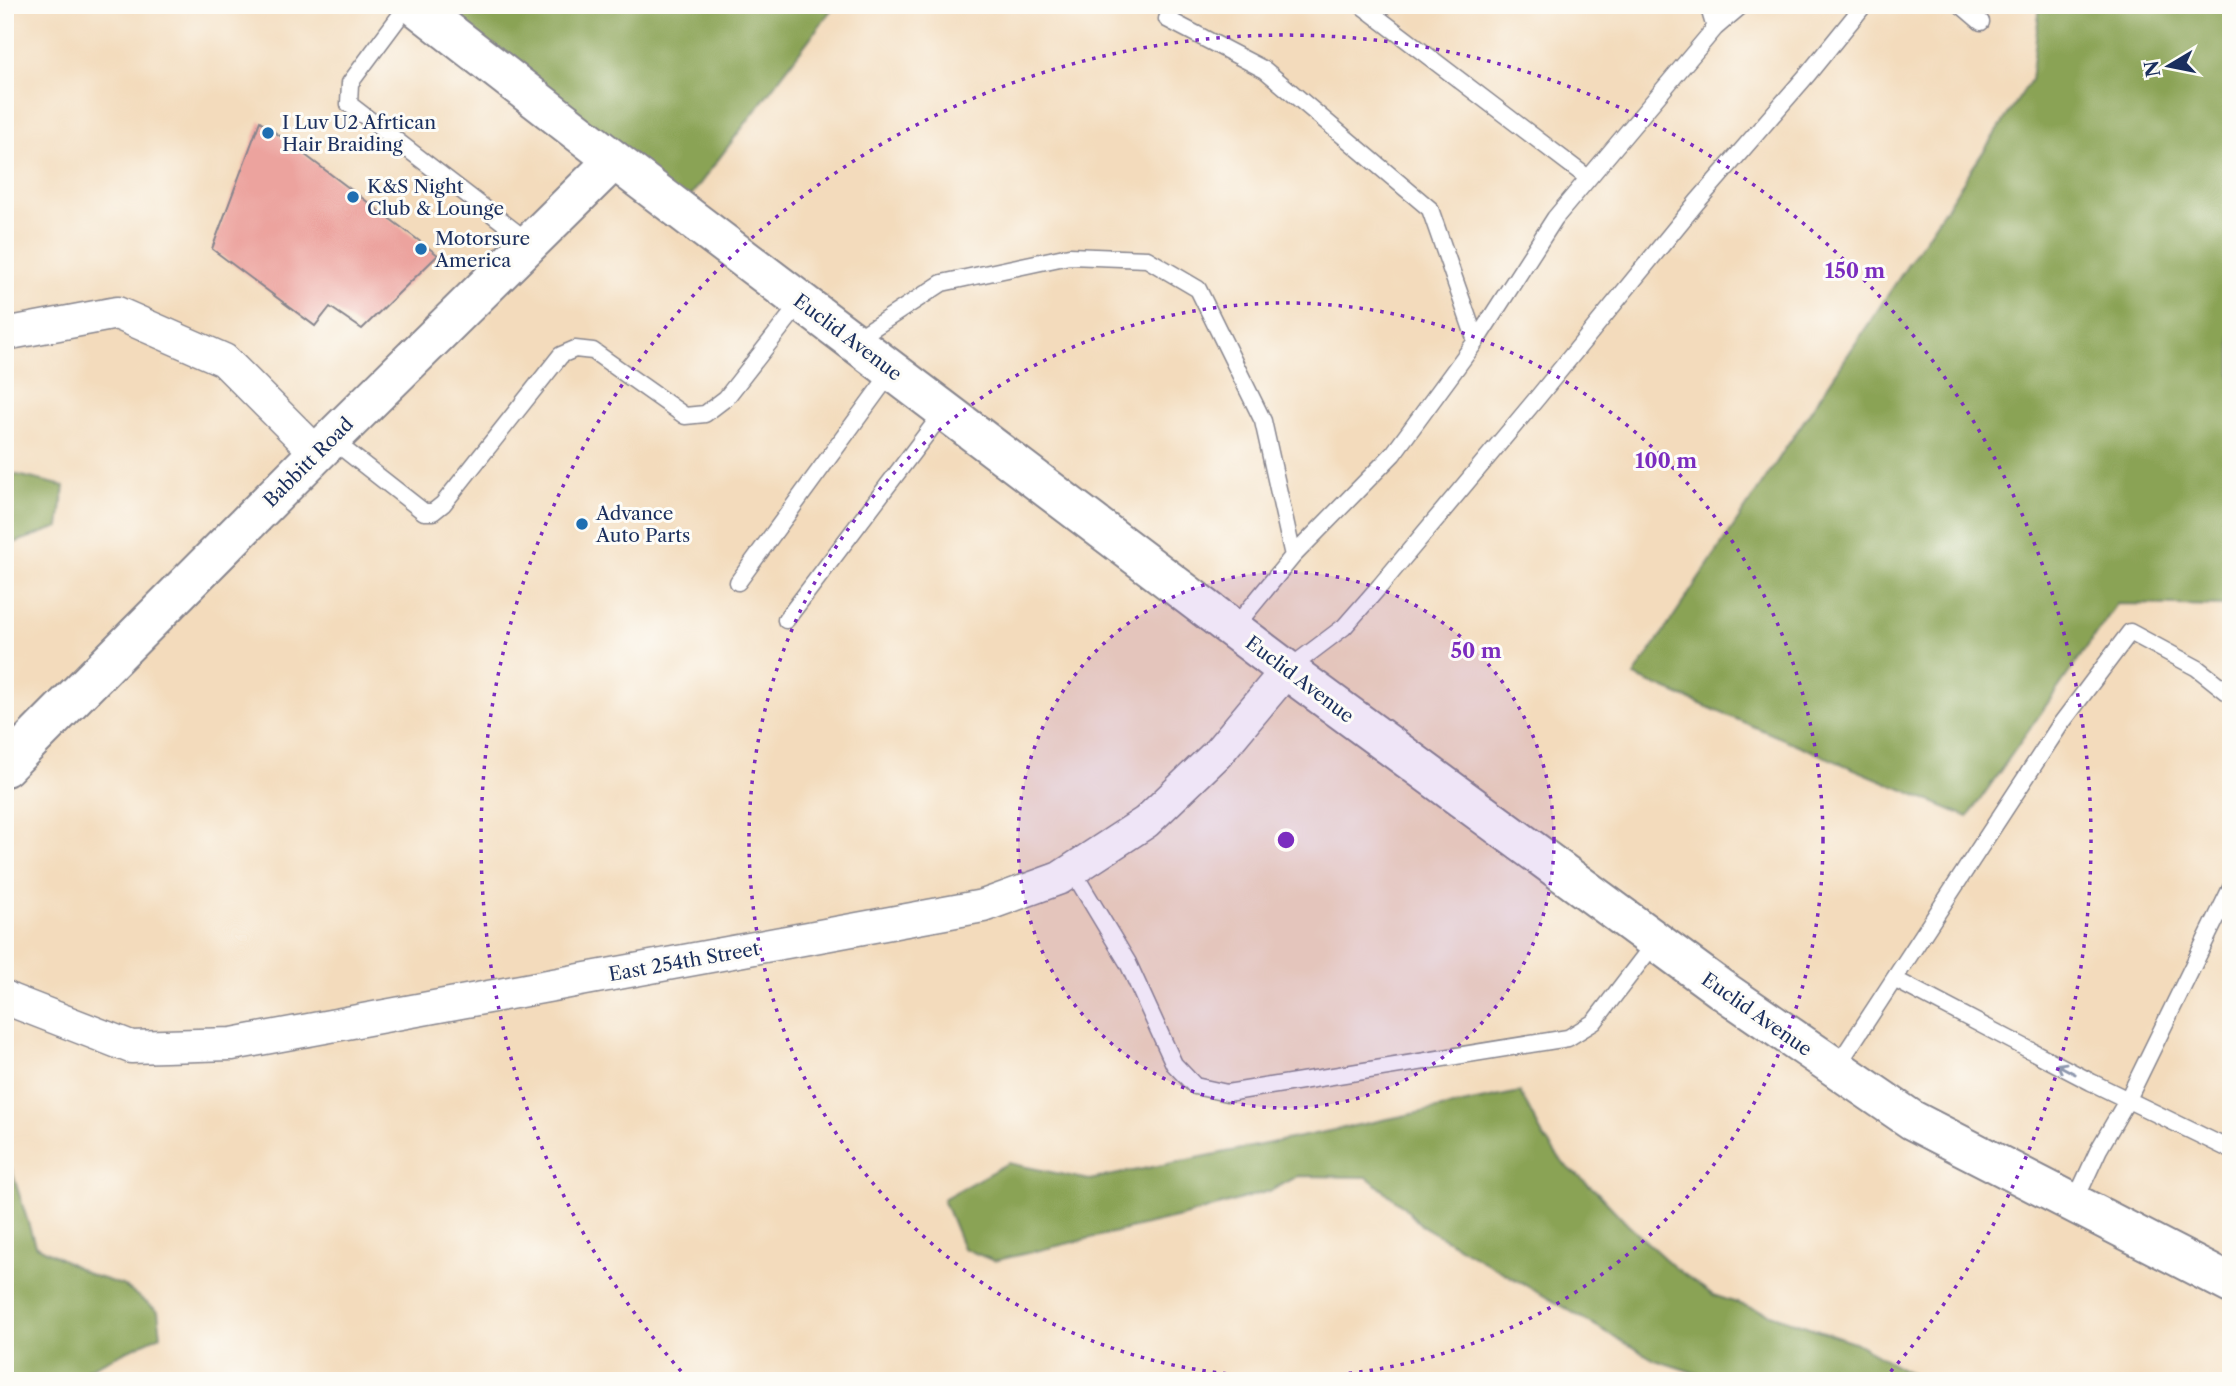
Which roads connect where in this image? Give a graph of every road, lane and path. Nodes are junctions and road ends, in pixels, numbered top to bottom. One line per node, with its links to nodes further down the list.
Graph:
1 (408, 5): 13 (lane)
2 (414, 5): 11 (main road, Euclid Avenue)
3 (1176, 5): 17 (lane)
4 (1361, 5): 12 (lane)
5 (1708, 5): 10 (lane)
6 (1741, 5): 10 (lane)
7 (1864, 5): 25 (lane)
8 (1961, 5): 9 (lane)
9 (1981, 22)
10 (1715, 28): 12 (lane)
11 (614, 160): 13 (main road, Babbitt Road); 14 (main road, Euclid Avenue)
12 (1588, 178): 17 (lane)
13 (530, 243): 20 (main road, Babbitt Road)
14 (802, 302): 16 (main road, Euclid Avenue); 20 (lane)
15 (5, 334): 20 (street)
16 (853, 341): 18 (main road, Euclid Avenue); 21 (lane)
17 (1476, 341): 21 (lane)
18 (892, 371): 19 (main road, Euclid Avenue); 22 (lane)
19 (944, 411): 23 (lane); 24 (main road, Euclid Avenue)
20 (324, 446): 27 (main road, Babbitt Road)
21 (1293, 556): 24 (lane)
22 (738, 582)
23 (786, 620)
24 (1233, 629): 25 (main road, Euclid Avenue)
25 (1287, 670): 28 (street, East 254th Street); 30 (main road, Euclid Avenue)
26 (2231, 695): 31 (lane)
27 (5, 767)
28 (1072, 870): 30 (lane); 32 (street, East 254th Street)
29 (2231, 888): 34 (lane)
30 (1656, 942): 33 (main road, Euclid Avenue)
31 (1894, 979): 33 (lane); 34 (lane, one-way to 31)
32 (5, 997)
33 (1836, 1068): 36 (main road, Euclid Avenue)
34 (2128, 1099): 35 (lane); 36 (lane)
35 (2231, 1150)
36 (2074, 1203): 37 (main road, Euclid Avenue)
37 (2231, 1284)

